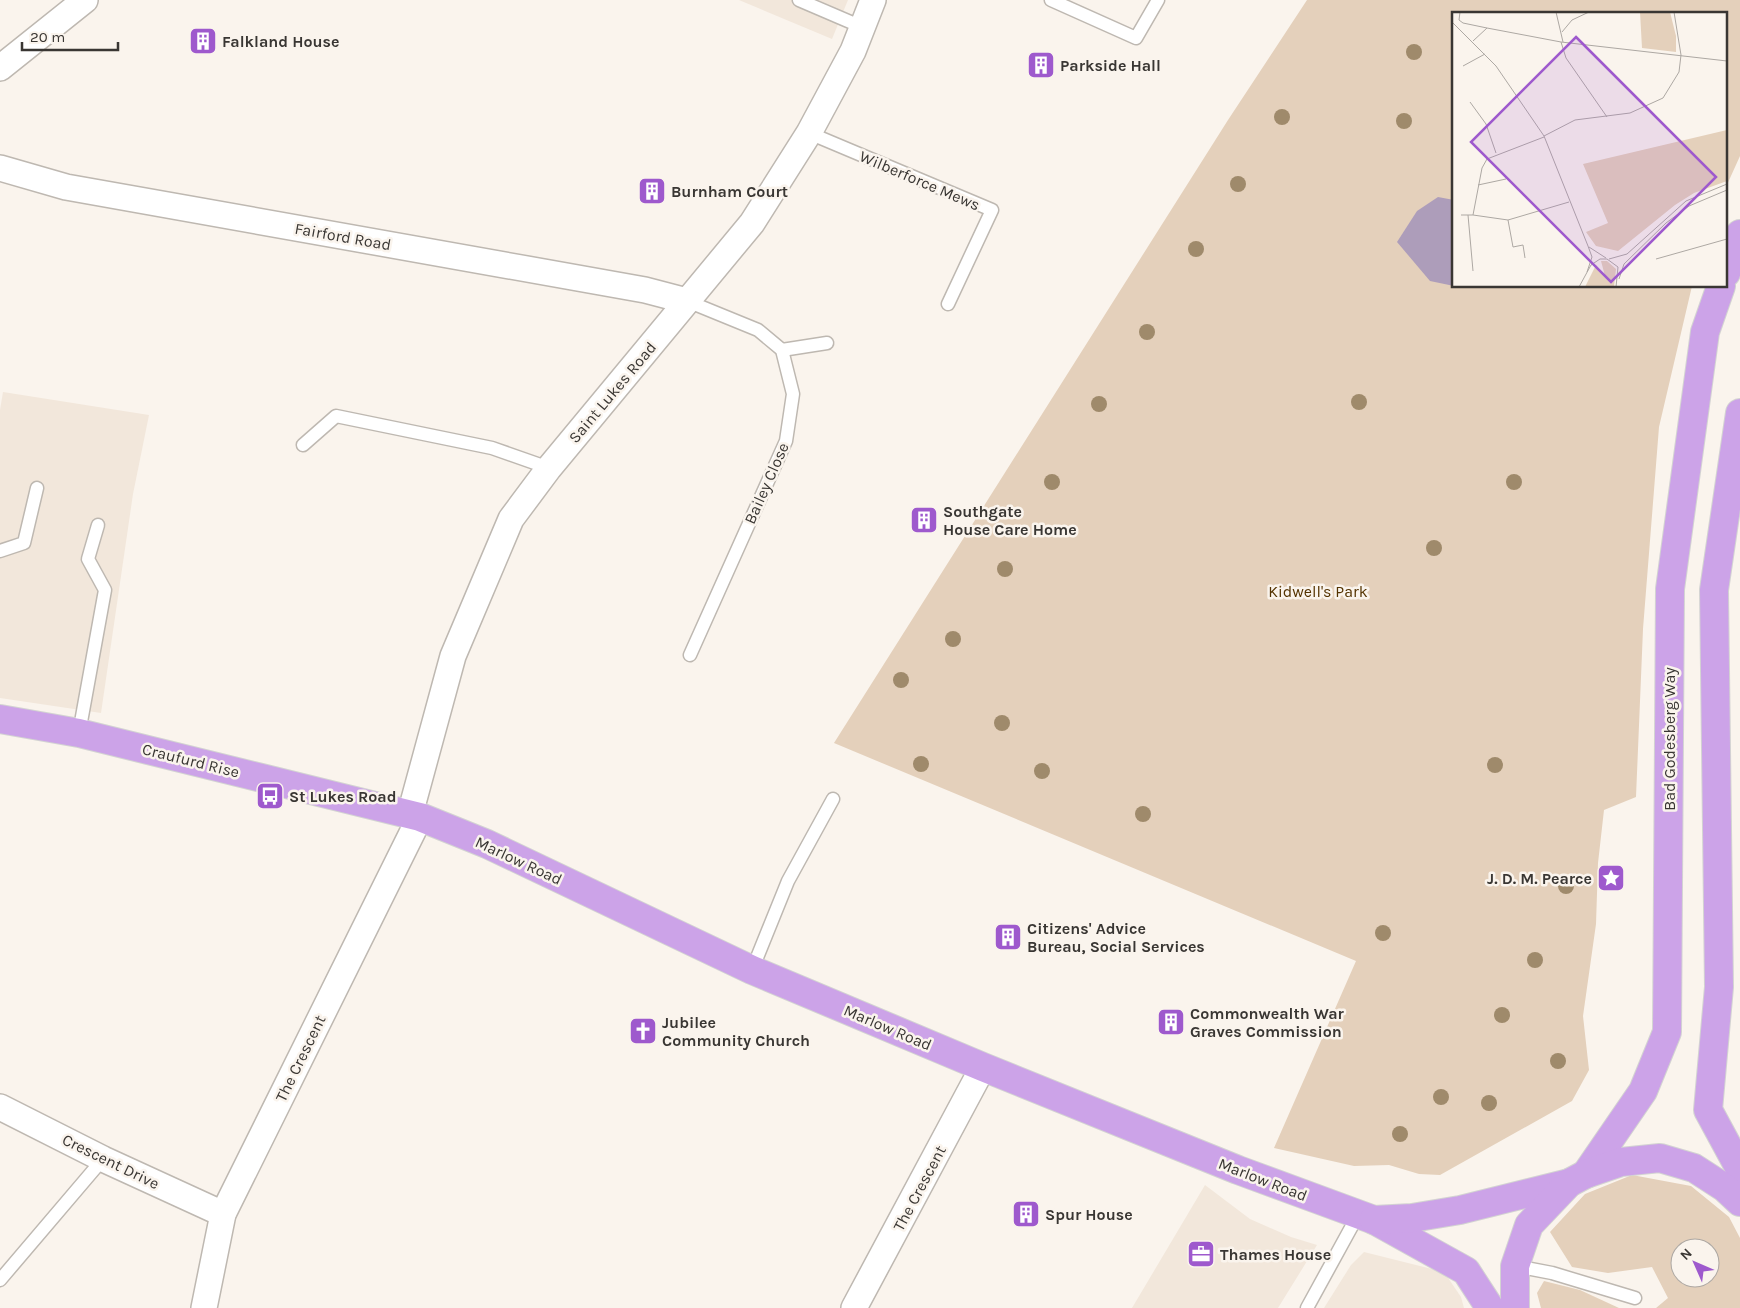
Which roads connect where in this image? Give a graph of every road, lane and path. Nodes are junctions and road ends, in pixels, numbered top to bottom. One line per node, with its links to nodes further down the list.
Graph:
1 (85, 0): 7 (street)
2 (800, 0): 6 (lane)
3 (874, 0): 6 (street, Saint Lukes Road)
4 (1051, 0): 5 (lane)
5 (1158, 0)
6 (862, 27): 8 (street, Saint Lukes Road)
7 (0, 68)
8 (809, 133): 13 (street, Saint Lukes Road); 14 (lane, Wilberforce Mews)
9 (0, 168): 13 (street, Fairford Road)
10 (1740, 234): 11 (main road)
11 (1728, 267)
12 (1721, 288): 33 (main road, Bad Godesberg Way)
13 (687, 301): 16 (lane); 19 (street, Saint Lukes Road)
14 (948, 304)
15 (826, 343): 16 (lane)
16 (782, 350): 23 (lane, Bailey Close)
17 (1740, 413): 32 (main road)
18 (303, 444): 19 (lane)
19 (549, 468): 27 (street, Saint Lukes Road)
20 (37, 488): 22 (lane)
21 (98, 526): 25 (lane)
22 (0, 551)
23 (690, 655)
24 (0, 719): 25 (main road, Craufurd Rise)
25 (79, 733): 27 (main road, Craufurd Rise)
26 (833, 799): 28 (lane)
27 (415, 816): 28 (main road, Marlow Road); 35 (street, The Crescent)
28 (752, 970): 29 (main road, Marlow Road)
29 (983, 1067): 36 (main road, Marlow Road); 41 (street, The Crescent)
30 (0, 1107): 31 (street, Crescent Drive)
31 (103, 1160): 35 (street, Crescent Drive); 38 (lane)
32 (1740, 1169)
33 (1578, 1179): 34 (main road, Marlow Road); 36 (main road, Marlow Road); 37 (main road, Bad Godesberg Way)
34 (1740, 1202)
35 (223, 1214): 40 (street, The Crescent)
36 (1366, 1218): 42 (lane); 43 (main road, Marlow Road)
37 (1515, 1266): 39 (lane); 44 (main road, Bad Godesberg Way)
38 (0, 1280)
39 (1635, 1298)
40 (204, 1308)
41 (854, 1308)
42 (1308, 1308)
43 (1490, 1308)
44 (1515, 1308)

